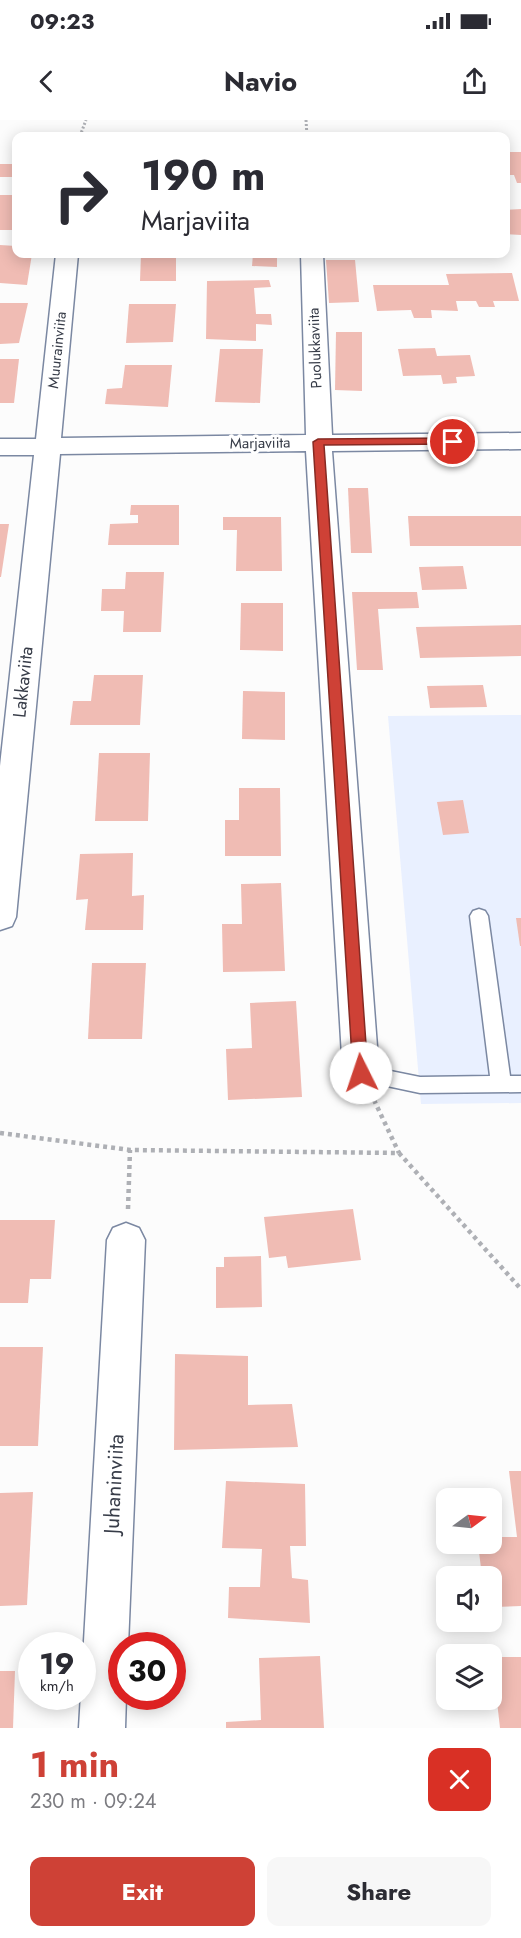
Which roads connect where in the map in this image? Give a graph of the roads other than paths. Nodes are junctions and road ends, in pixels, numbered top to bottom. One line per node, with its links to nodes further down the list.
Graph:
1 (67, 258): 5 (street, Muurainviita)
2 (312, 258): 4 (street, Puolukkaviita)
3 (521, 441): 4 (street, Marjaviita)
4 (318, 442): 5 (street, Marjaviita); 9 (street, Puolukkaviita)
5 (46, 446): 6 (street, Marjaviita); 8 (street, Lakkaviita)
6 (0, 447)
7 (480, 916): 10 (lane)
8 (0, 917)
9 (361, 1073): 10 (lane)
10 (501, 1084): 11 (lane)
11 (521, 1084)
12 (126, 1240): 13 (street, Juhaninviita)
13 (102, 1728)

